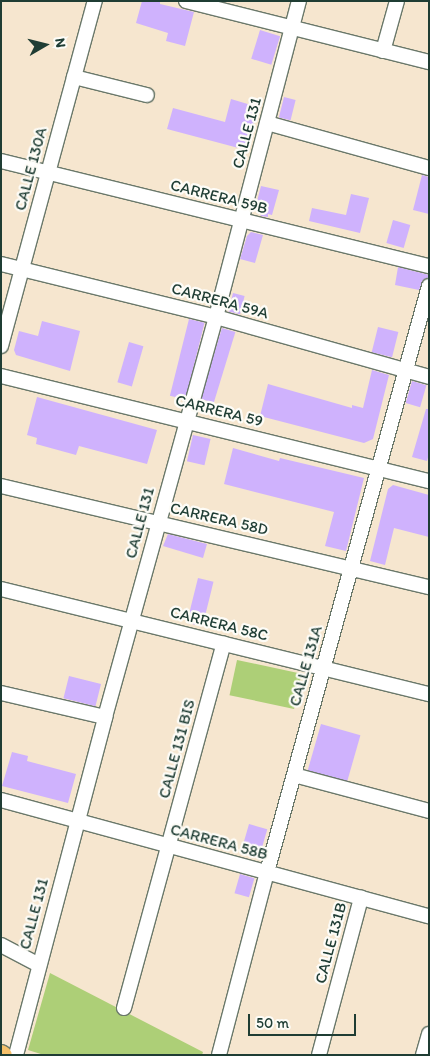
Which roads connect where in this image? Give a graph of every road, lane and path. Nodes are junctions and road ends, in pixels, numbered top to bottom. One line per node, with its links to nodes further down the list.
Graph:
1 (95, 1): 8 (street, CALLE 130A)
2 (299, 1): 5 (street, CALLE 131)
3 (397, 1): 6 (street)
4 (190, 2): 5 (street)
5 (293, 28): 6 (street); 10 (street, CALLE 131)
6 (383, 51): 7 (street)
7 (429, 62)
8 (74, 76): 9 (street); 13 (street, CALLE 130A)
9 (147, 95)
10 (267, 123): 12 (street); 14 (street, CALLE 131)
11 (1, 161): 13 (street, CARRERA 59B)
12 (429, 168)
13 (47, 173): 14 (street, CARRERA 59B); 17 (street, CALLE 130A)
14 (241, 220): 16 (street, CARRERA 59B); 19 (street, CALLE 131)
15 (1, 264): 17 (street, CARRERA 59A)
16 (429, 266)
17 (22, 269): 19 (street, CARRERA 59A); 20 (street, CALLE 130A)
18 (429, 286): 21 (street, CALLE 131A)
19 (216, 317): 21 (street, CARRERA 59A); 24 (street, CALLE 131)
20 (1, 346)
21 (406, 370): 23 (street, CARRERA 59A); 25 (street, CALLE 131A)
22 (1, 376): 24 (street, CARRERA 59)
23 (429, 377)
24 (186, 421): 25 (street, CARRERA 59); 28 (street, CALLE 131)
25 (379, 469): 26 (street, CARRERA 59); 29 (street, CALLE 131A)
26 (429, 481)
27 (1, 486): 28 (street, CARRERA 58D)
28 (158, 522): 29 (street, CARRERA 58D); 32 (street, CALLE 131)
29 (351, 568): 30 (street, CARRERA 58D); 34 (street, CALLE 131A)
30 (429, 587)
31 (1, 588): 32 (street, CARRERA 58C)
32 (132, 621): 33 (street, CARRERA 58C); 37 (street, CALLE 131)
33 (224, 643): 34 (street, CARRERA 58C); 42 (street, CALLE 131 BIS)
34 (324, 668): 36 (street, CARRERA 58C); 38 (street, CALLE 131A)
35 (1, 692): 37 (street)
36 (429, 694)
37 (104, 717): 41 (street, CALLE 131)
38 (294, 775): 40 (street); 43 (street, CALLE 131A)
39 (1, 800): 41 (street, CARRERA 58B)
40 (429, 811)
41 (77, 820): 42 (street, CARRERA 58B); 47 (street, CALLE 131)
42 (169, 846): 43 (street, CARRERA 58B); 48 (street, CALLE 131 BIS)
43 (267, 872): 44 (street, CARRERA 58B); 51 (street, CALLE 131A)
44 (361, 898): 45 (street, CARRERA 58B); 52 (street, CALLE 131B)
45 (429, 916)
46 (1, 945): 47 (street)
47 (40, 965): 50 (street, CALLE 131)
48 (124, 1008)
49 (429, 1034): 53 (street)
50 (16, 1055)
51 (219, 1055)
52 (320, 1055)
53 (423, 1055)

